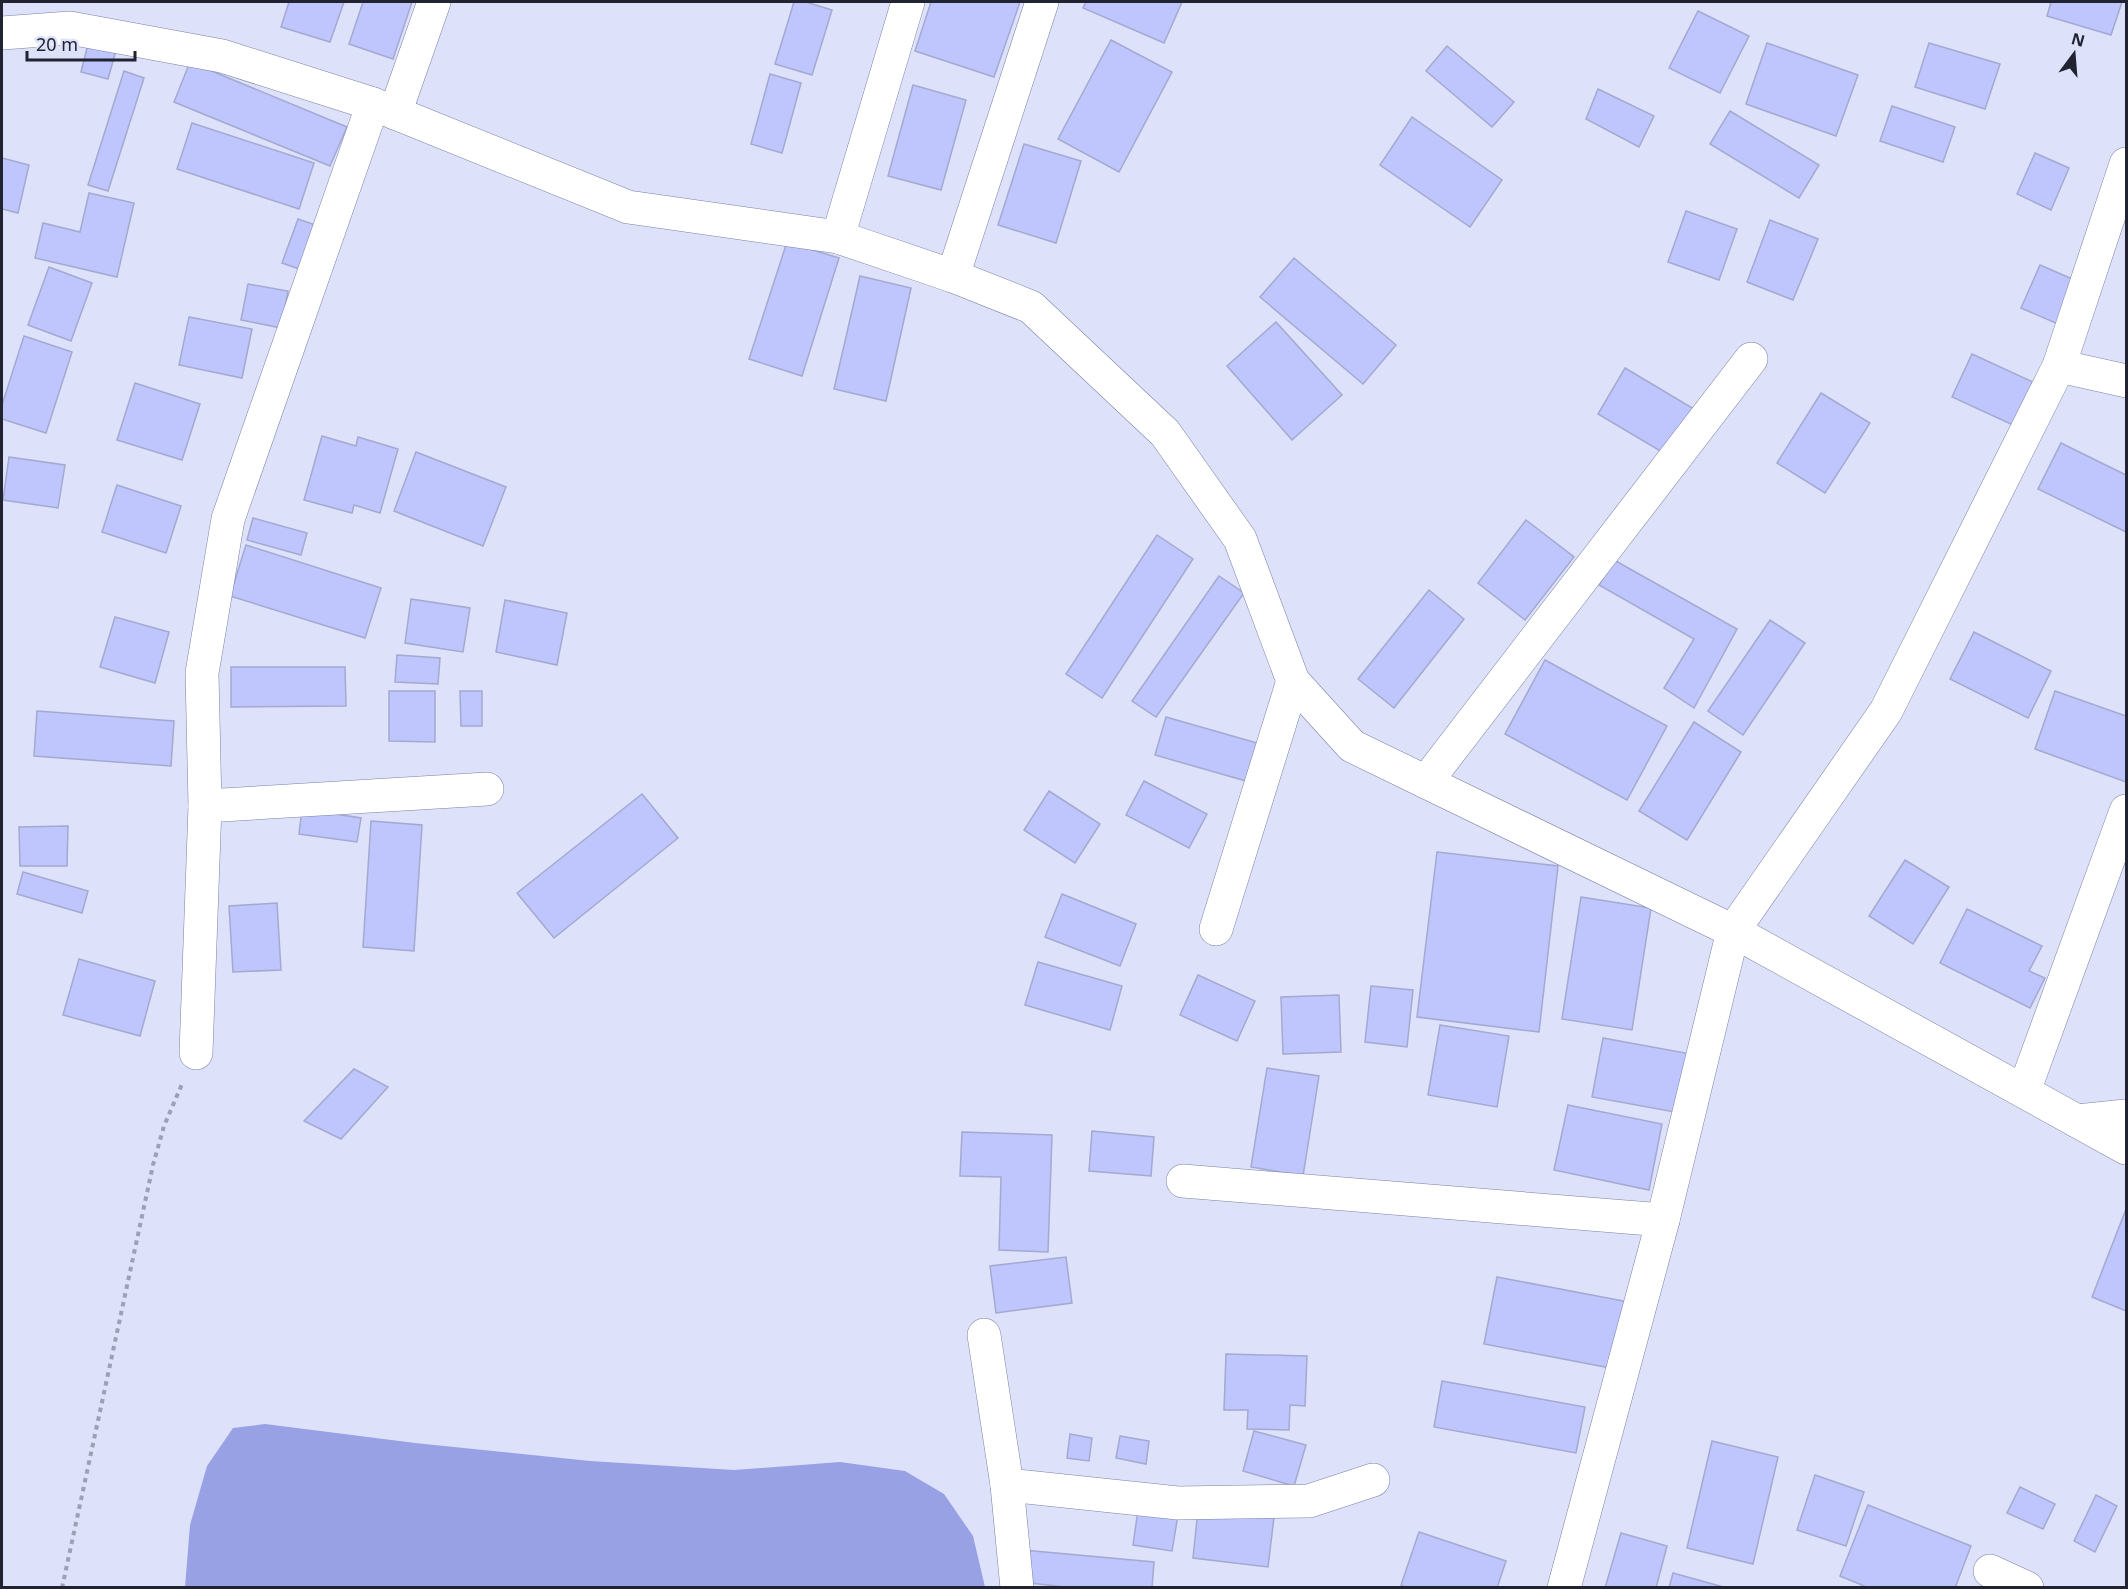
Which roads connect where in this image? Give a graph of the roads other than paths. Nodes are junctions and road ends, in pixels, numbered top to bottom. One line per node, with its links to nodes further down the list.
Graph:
1 (434, 2): 5 (street)
2 (909, 2): 7 (street)
3 (1042, 2): 8 (street)
4 (2, 33): 5 (street)
5 (384, 109): 7 (street); 15 (street)
6 (2127, 164): 10 (street)
7 (838, 237): 8 (street)
8 (953, 276): 12 (street)
9 (1751, 359): 13 (street)
10 (2059, 366): 11 (street); 18 (street)
11 (2127, 381)
12 (1293, 681): 13 (street); 17 (street)
13 (1426, 782): 18 (street)
14 (487, 789): 15 (street)
15 (205, 806): 19 (street)
16 (2127, 811): 20 (street)
17 (1216, 928)
18 (1733, 931): 20 (street); 25 (street)
19 (196, 1053)
20 (2024, 1091): 22 (street)
21 (2127, 1116): 22 (street)
22 (2077, 1120): 23 (street)
23 (2127, 1148)
24 (1183, 1181): 25 (street)
25 (1663, 1220): 31 (street)
26 (984, 1335): 28 (street)
27 (1373, 1480): 28 (street)
28 (1007, 1485): 30 (street)
29 (1990, 1571): 32 (street)
30 (1017, 1587)
31 (1564, 1587)
32 (2026, 1587)

